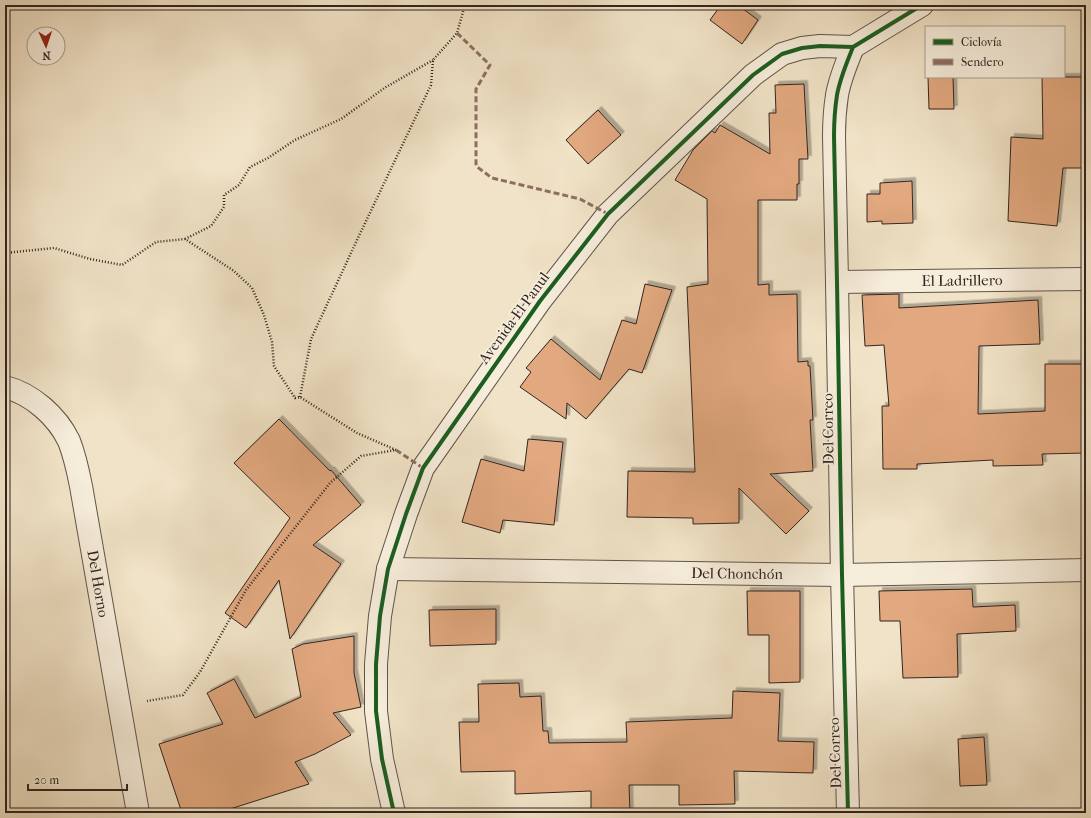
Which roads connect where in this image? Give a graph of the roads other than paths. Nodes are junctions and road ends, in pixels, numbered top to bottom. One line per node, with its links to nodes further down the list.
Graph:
1 (922, 5): 2 (street)
2 (853, 47): 4 (street, Del Correo); 6 (street, Avenida El Panul)
3 (1086, 279): 4 (street, El Ladrillero)
4 (838, 282): 8 (street, Del Correo)
5 (5, 387): 9 (street, Del Horno)
6 (388, 569): 8 (street, Del Chonchón); 10 (street, Avenida El Panul)
7 (1086, 570): 8 (street, Del Chonchón)
8 (842, 575): 11 (street, Del Correo)
9 (138, 813)
10 (394, 813)
11 (848, 813)

